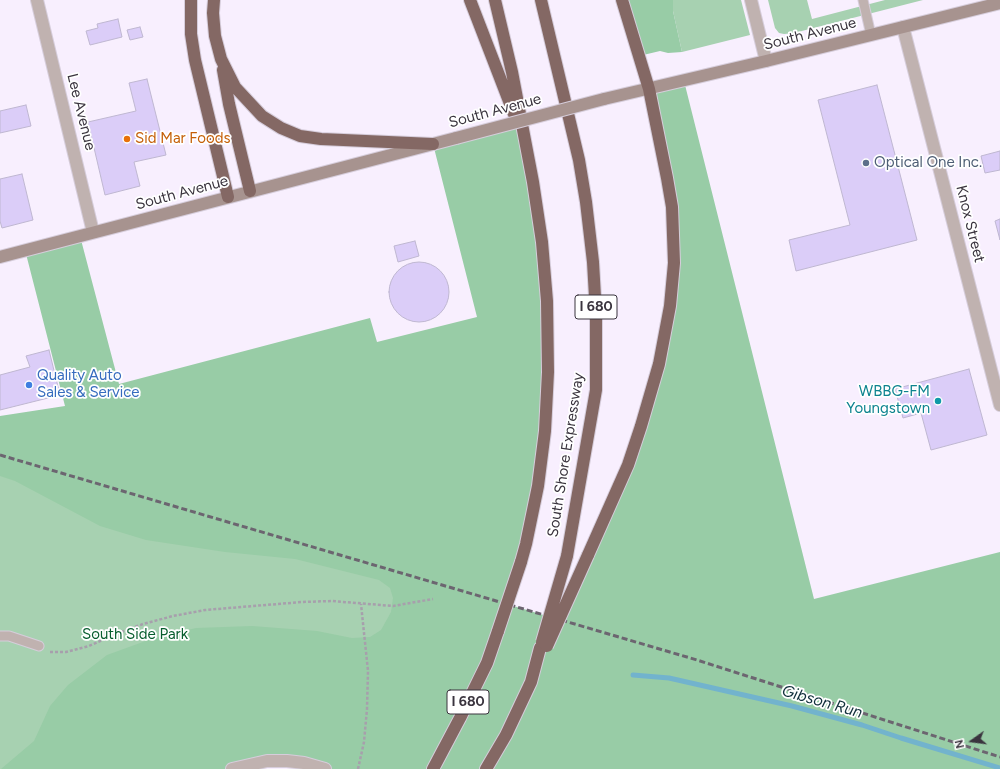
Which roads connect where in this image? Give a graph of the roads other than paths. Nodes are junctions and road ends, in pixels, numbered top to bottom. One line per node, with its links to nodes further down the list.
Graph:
1 (37, 0): 21 (street, Lee Avenue)
2 (190, 0): 20 (highway)
3 (214, 0): 14 (highway)
4 (470, 0): 17 (highway)
5 (495, 0): 17 (highway, South Shore Expressway / I 680)
6 (541, 0): 26 (highway, South Shore Expressway / I 680, bridge)
7 (622, 0): 16 (highway)
8 (751, 0): 15 (street)
9 (864, 0): 13 (lane)
10 (983, 4): 11 (main road, South Avenue); 12 (main road, South Avenue)
11 (1000, 4)
12 (903, 28): 13 (main road, South Avenue); 23 (street, Knox Street)
13 (871, 35): 15 (main road, South Avenue)
14 (221, 59): 18 (highway); 19 (highway)
15 (766, 61): 16 (main road, South Avenue)
16 (649, 89): 18 (main road, South Avenue, bridge); 26 (highway, bridge)
17 (523, 138): 29 (highway, South Shore Expressway / I 680, bridge)
18 (433, 144): 19 (main road, South Avenue)
19 (250, 192): 20 (main road, South Avenue)
20 (228, 197): 21 (main road, South Avenue)
21 (93, 232): 22 (main road, South Avenue)
22 (0, 257)
23 (1000, 404)
24 (0, 636): 25 (lane)
25 (38, 646)
26 (544, 647): 30 (highway, South Shore Expressway / I 680)
27 (232, 769): 28 (street)
28 (325, 769)
29 (433, 769)
30 (486, 769)

